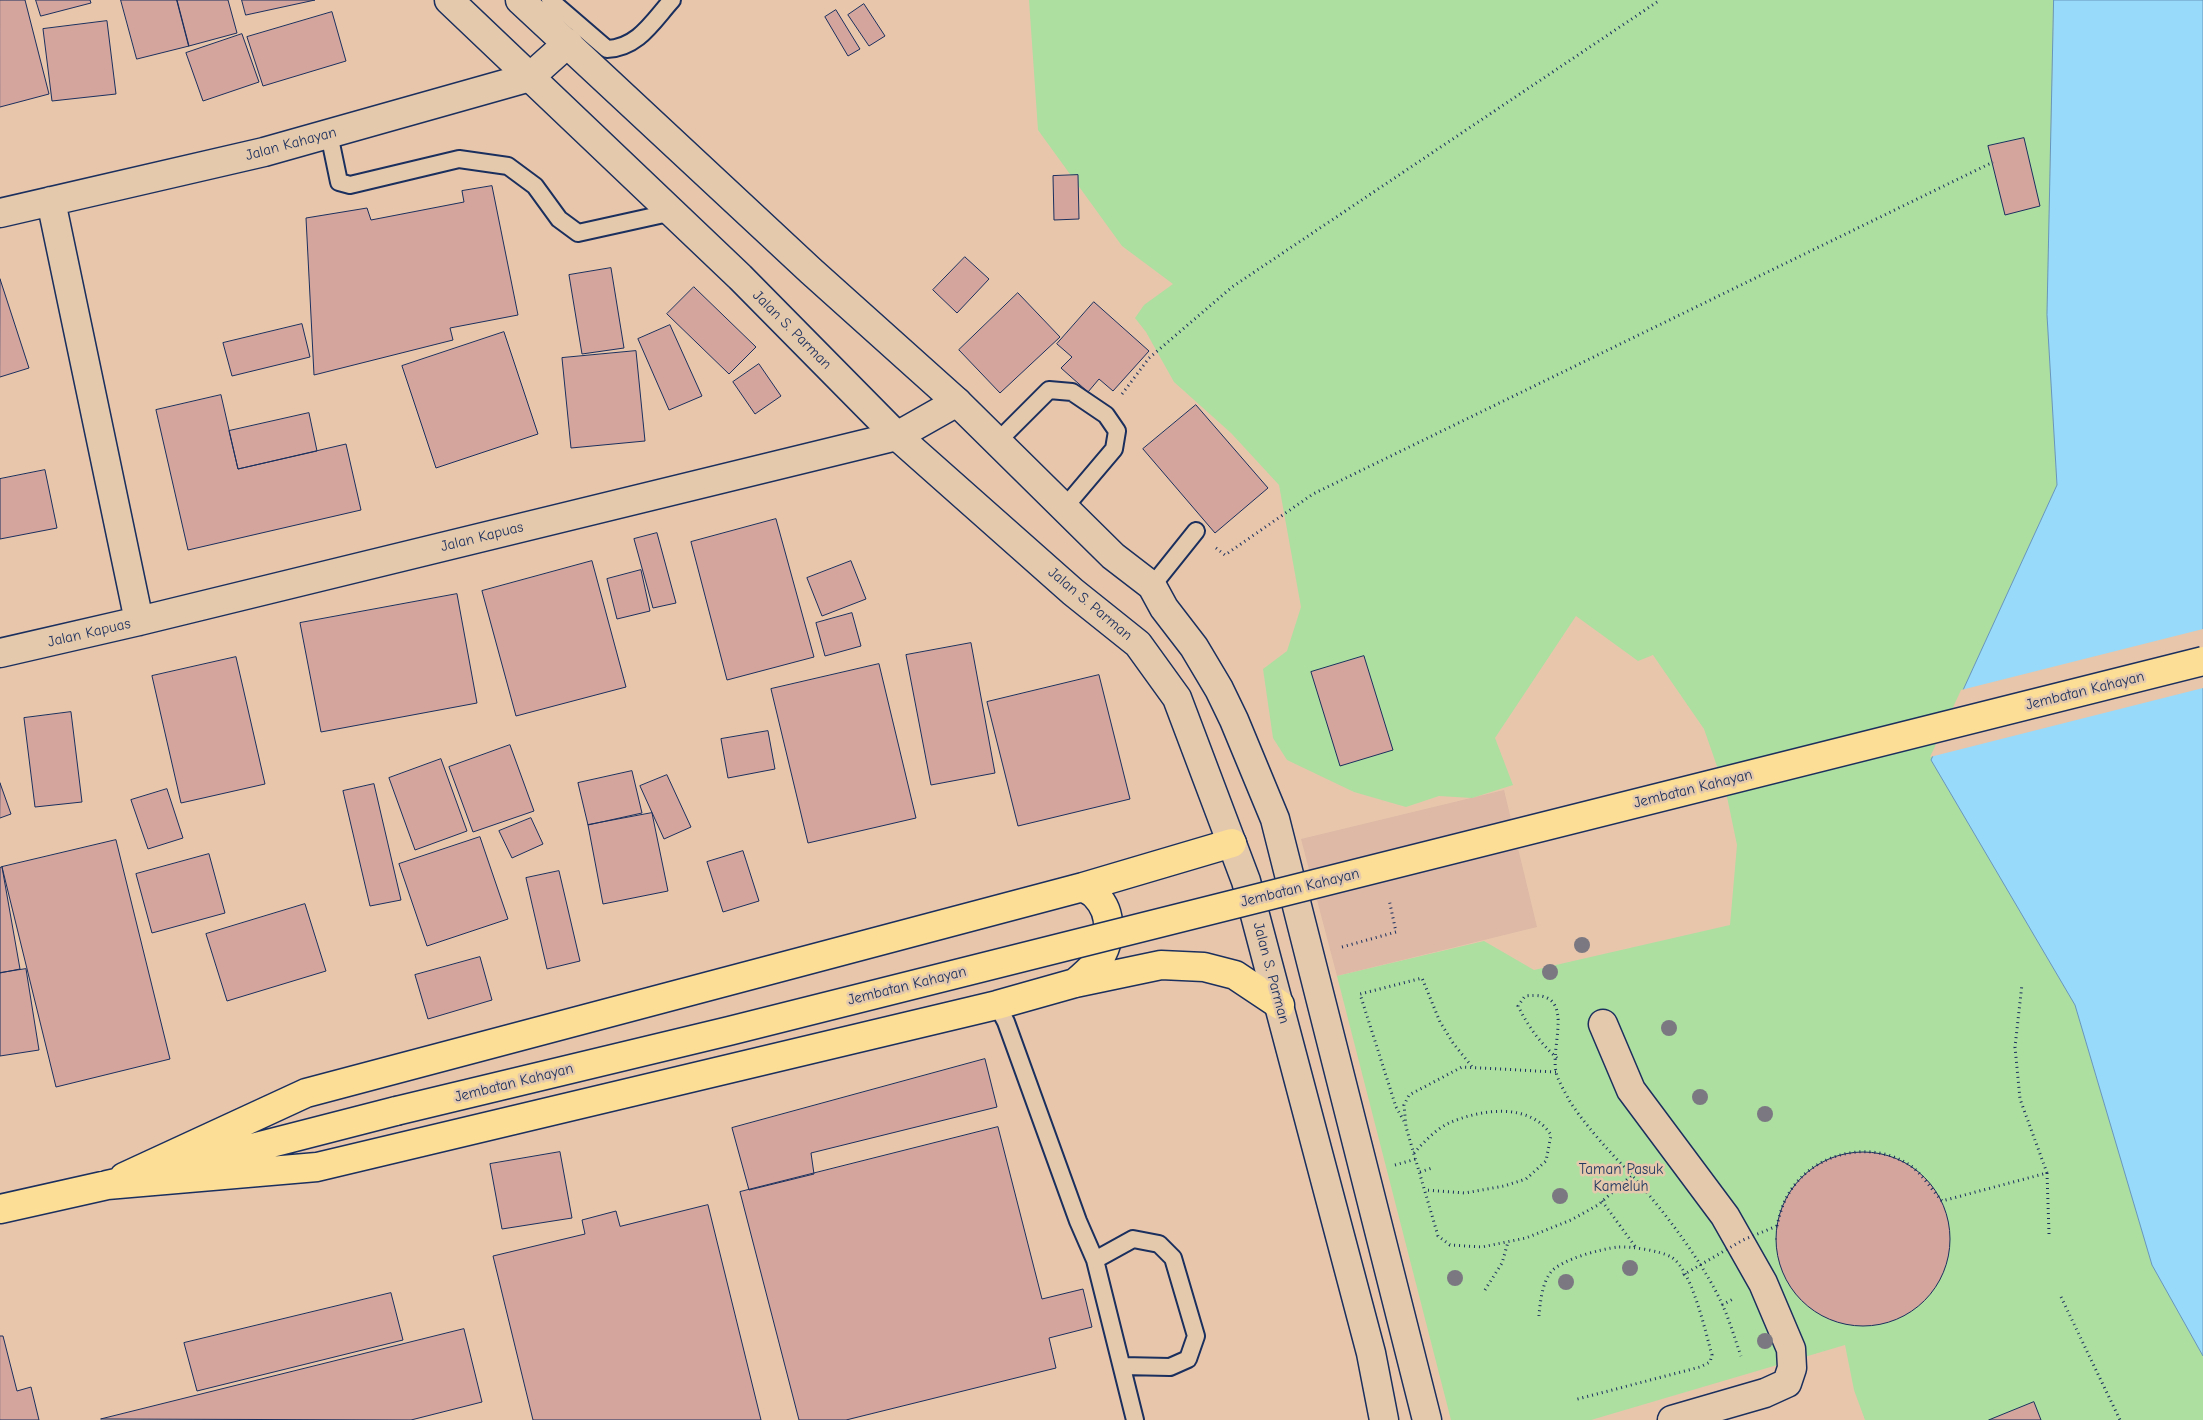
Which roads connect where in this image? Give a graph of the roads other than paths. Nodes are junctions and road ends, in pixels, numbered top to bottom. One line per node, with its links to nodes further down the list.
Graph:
1 (450, 0): 6 (main road, Jalan S. Parman)
2 (520, 0): 5 (main road)
3 (550, 0): 4 (lane)
4 (672, 0)
5 (568, 43): 6 (main road, Jalan Kahayan); 11 (main road)
6 (530, 77): 7 (main road, Jalan Kahayan); 9 (main road, Jalan S. Parman)
7 (329, 134): 8 (main road, Jalan Kahayan); 9 (lane)
8 (51, 201): 10 (main road, Jalan Kahayan); 17 (main road)
9 (673, 212): 12 (main road, Jalan S. Parman)
10 (0, 213)
11 (957, 402): 12 (main road, Jalan Kapuas); 13 (main road)
12 (897, 436): 17 (main road, Jalan Kapuas); 20 (main road, Jalan S. Parman)
13 (998, 441): 14 (main road); 14 (lane)
14 (1064, 508): 16 (main road)
15 (1196, 531): 16 (lane)
16 (1152, 586): 32 (main road)
17 (139, 621): 18 (main road, Jalan Kapuas)
18 (0, 653)
19 (2203, 662): 26 (highway, Jembatan Kahayan, bridge)
20 (1232, 843): 21 (highway); 24 (main road, Jalan S. Parman)
21 (1083, 887): 22 (highway); 26 (highway)
22 (1075, 983): 23 (highway); 24 (highway)
23 (997, 1005): 26 (highway); 28 (lane)
24 (1280, 1005): 31 (main road, Jalan S. Parman)
25 (1604, 1024): 33 (main road)
26 (107, 1185): 27 (highway)
27 (0, 1209)
28 (1095, 1260): 29 (lane); 29 (lane)
29 (1122, 1366): 30 (lane)
30 (1135, 1420)
31 (1384, 1420)
32 (1426, 1420)
33 (1672, 1420)

